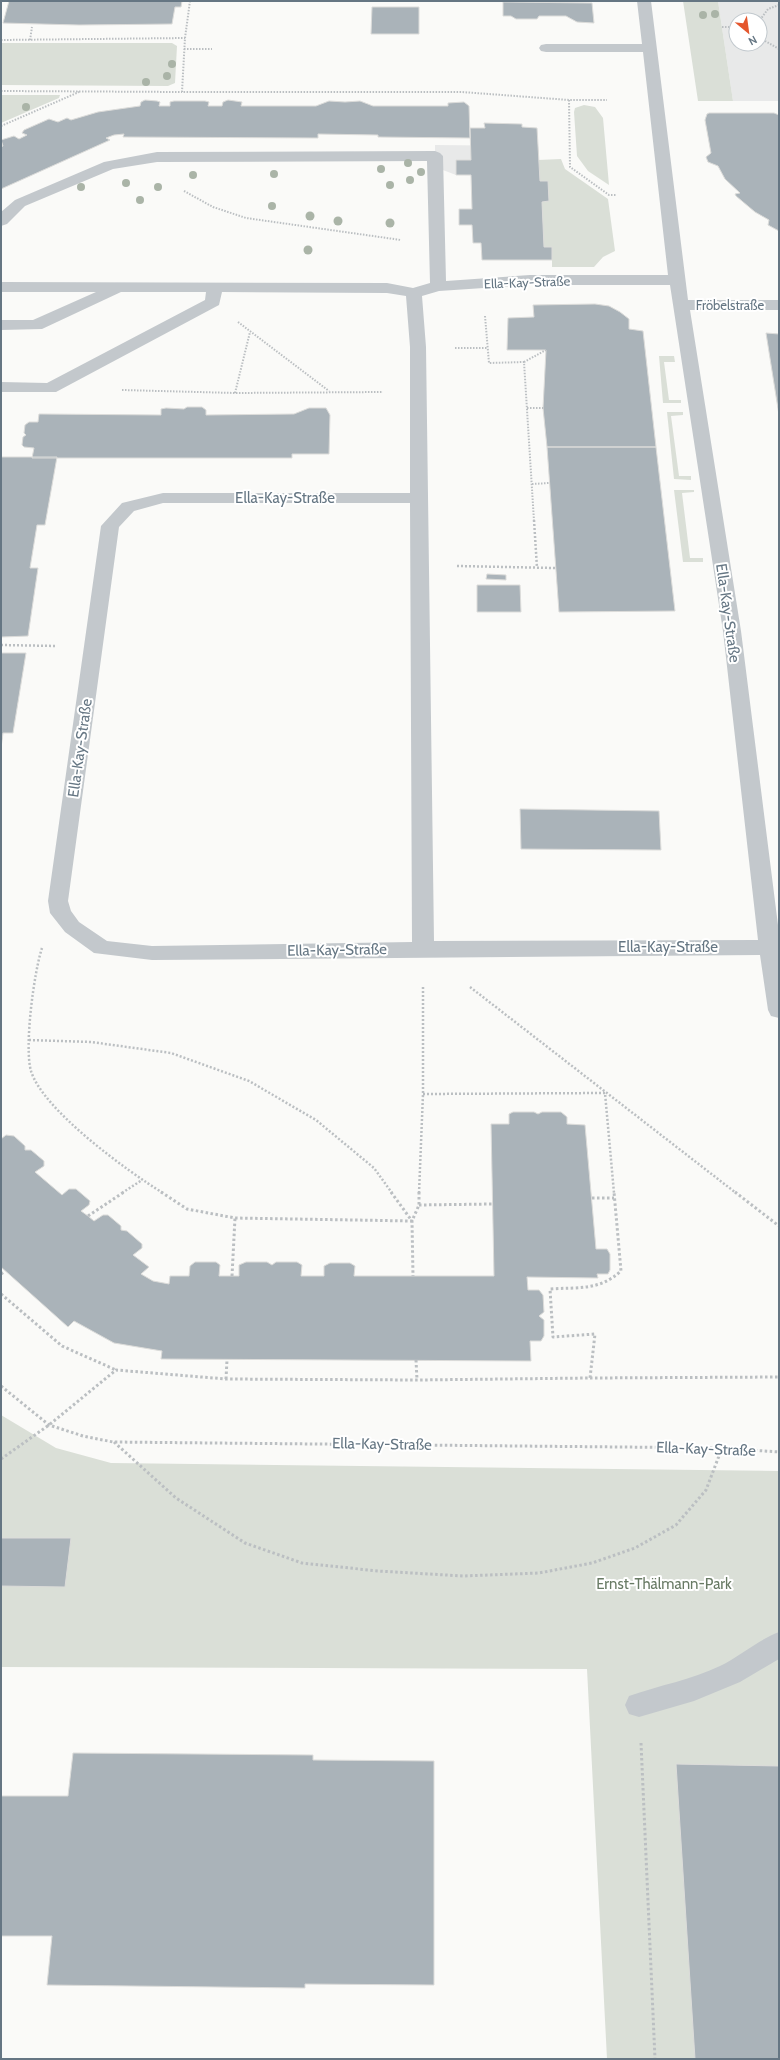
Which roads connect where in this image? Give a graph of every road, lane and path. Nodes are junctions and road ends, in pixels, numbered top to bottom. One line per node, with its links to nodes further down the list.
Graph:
1 (190, 1): 8 (path)
2 (644, 1): 13 (street, Ella-Kay-Straße)
3 (779, 5): 4 (path)
4 (765, 12)
5 (32, 27): 10 (path)
6 (722, 27): 7 (path)
7 (728, 27)
8 (185, 38): 10 (path); 14 (path)
9 (1, 40): 10 (path)
10 (30, 40)
11 (768, 43): 16 (path)
12 (546, 48): 13 (street)
13 (650, 48): 27 (street, Ella-Kay-Straße)
14 (184, 49): 15 (path); 19 (path)
15 (212, 49)
16 (779, 49)
17 (1, 91): 18 (path)
18 (82, 91): 19 (path); 22 (path)
19 (182, 92): 20 (path)
20 (569, 100): 21 (path); 24 (path)
21 (607, 100)
22 (1, 126)
23 (168, 157): 25 (street); 26 (path); 26 (street)
24 (616, 195)
25 (1, 221)
26 (438, 244): 28 (street)
27 (677, 280): 28 (street, Ella-Kay-Straße); 33 (street, Ella-Kay-Straße)
28 (438, 286): 31 (street, Ella-Kay-Straße)
29 (1, 287): 30 (street)
30 (121, 287): 32 (street); 36 (street)
31 (414, 293): 32 (street); 43 (street)
32 (214, 294): 37 (path); 40 (street)
33 (681, 305): 34 (street, Fröbelstraße); 56 (street, Ella-Kay-Straße)
34 (779, 305)
35 (484, 311): 39 (path)
36 (1, 325)
37 (250, 332): 42 (path); 44 (path)
38 (546, 350): 39 (path)
39 (524, 362): 45 (path)
40 (1, 387)
41 (119, 390): 44 (path)
42 (330, 392): 43 (path); 44 (path)
43 (418, 392): 49 (street)
44 (235, 393)
45 (527, 408): 46 (path); 48 (path)
46 (543, 408)
47 (549, 483): 48 (path)
48 (532, 484): 51 (path)
49 (419, 498): 50 (street); 54 (street, Ella-Kay-Straße)
50 (421, 565): 51 (path); 57 (street)
51 (537, 568): 52 (path)
52 (555, 568)
53 (1, 645): 54 (path)
54 (94, 646): 55 (street, Ella-Kay-Straße)
55 (58, 901): 57 (street, Ella-Kay-Straße); 59 (path)
56 (770, 947): 57 (street, Ella-Kay-Straße); 58 (street, Ella-Kay-Straße)
57 (423, 949): 60 (path); 61 (path)
58 (779, 1010)
59 (29, 1040): 62 (path); 69 (path)
60 (423, 1094): 61 (path); 66 (path)
61 (605, 1094): 64 (path); 70 (path)
62 (142, 1180): 67 (path); 68 (path)
63 (592, 1198): 64 (path)
64 (614, 1198): 79 (path)
65 (492, 1204): 66 (path)
66 (419, 1205): 69 (path)
67 (88, 1216)
68 (235, 1218): 69 (path); 73 (path)
69 (412, 1221): 74 (path)
70 (779, 1226)
71 (5, 1271): 72 (path)
72 (1, 1274)
73 (232, 1276)
74 (413, 1276)
75 (1, 1294): 78 (path)
76 (227, 1360): 81 (path)
77 (416, 1360): 82 (path)
78 (116, 1370): 81 (path); 84 (path)
79 (590, 1378): 80 (path); 82 (path)
80 (779, 1378)
81 (226, 1379): 82 (path)
82 (417, 1380)
83 (1, 1386): 84 (path, Ella-Kay-Straße)
84 (49, 1425): 85 (path, Ella-Kay-Straße); 88 (path)
85 (113, 1442): 86 (path, Ella-Kay-Straße); 86 (path)
86 (722, 1448): 87 (path, Ella-Kay-Straße)
87 (779, 1452)
88 (1, 1459)
89 (779, 1644): 90 (street)
90 (639, 1705): 91 (path)
91 (655, 2059)

